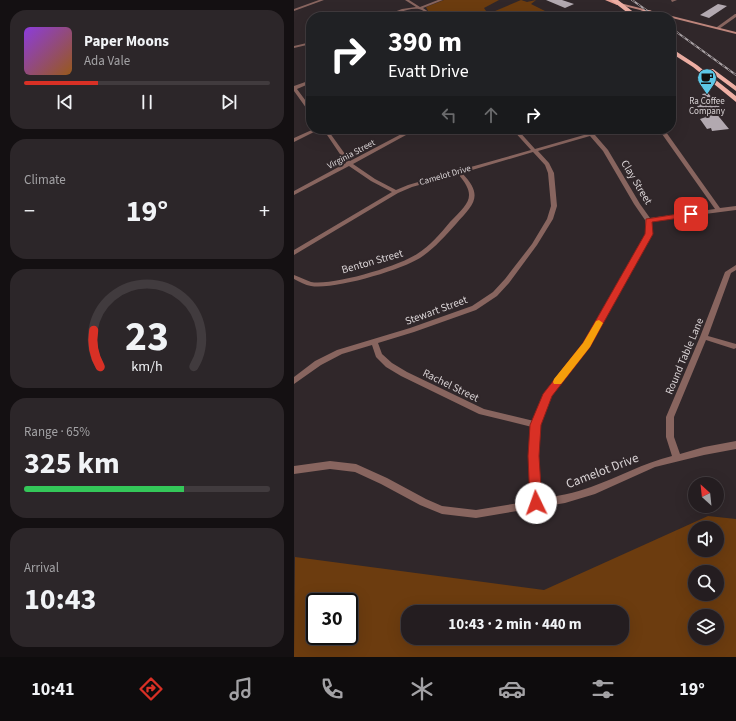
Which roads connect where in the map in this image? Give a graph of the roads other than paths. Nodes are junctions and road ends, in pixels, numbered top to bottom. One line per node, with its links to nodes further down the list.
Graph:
1 (322, 0): 8 (street)
2 (407, 0): 7 (street)
3 (441, 0): 7 (street)
4 (604, 0): 11 (highway)
5 (608, 0): 6 (main road)
6 (617, 1): 12 (highway); 14 (main road); 15 (main road)
7 (421, 8): 9 (street); 10 (street)
8 (294, 10)
9 (397, 12)
10 (427, 12)
11 (620, 12)
12 (631, 12)
13 (641, 12): 14 (highway)
14 (651, 12)
15 (662, 12)
16 (736, 14): 19 (street)
17 (676, 16): 19 (main road)
18 (676, 18): 19 (main road)
19 (718, 28): 20 (main road)
20 (736, 33)
21 (306, 44): 22 (street)
22 (294, 47)
23 (676, 49): 26 (highway)
24 (676, 50): 28 (highway)
25 (306, 84): 27 (street)
26 (736, 89)
27 (294, 90): 29 (street)
28 (736, 100)
29 (306, 105)
30 (307, 134): 36 (street)
31 (328, 134): 38 (street)
32 (406, 134): 38 (street, Virginia Street)
33 (519, 134): 37 (street, Stewart Street)
34 (591, 134): 37 (street, Camelot Drive); 44 (street, Clay Street)
35 (665, 134): 43 (street)
36 (294, 140)
37 (533, 150): 39 (street, Camelot Drive); 49 (street, Stewart Street)
38 (349, 164): 40 (street); 41 (street, Virginia Street)
39 (458, 171): 40 (street, Camelot Drive); 47 (street, Benton Street)
40 (396, 192): 45 (street, Camelot Drive)
41 (294, 193)
42 (736, 208): 43 (street)
43 (719, 210): 44 (street)
44 (648, 220): 52 (street, Clay Street)
45 (294, 253)
46 (736, 267): 48 (street, Round Table Lane)
47 (294, 277)
48 (704, 336): 50 (street); 54 (street, Round Table Lane)
49 (374, 341): 51 (street, Stewart Street); 52 (street, Rachel Street)
50 (734, 346)
51 (294, 381)
52 (536, 425): 56 (street, Clay Street)
53 (736, 445): 54 (street, Camelot Drive)
54 (677, 457): 56 (street, Camelot Drive)
55 (294, 470): 56 (street, Camelot Drive)
56 (536, 503)

